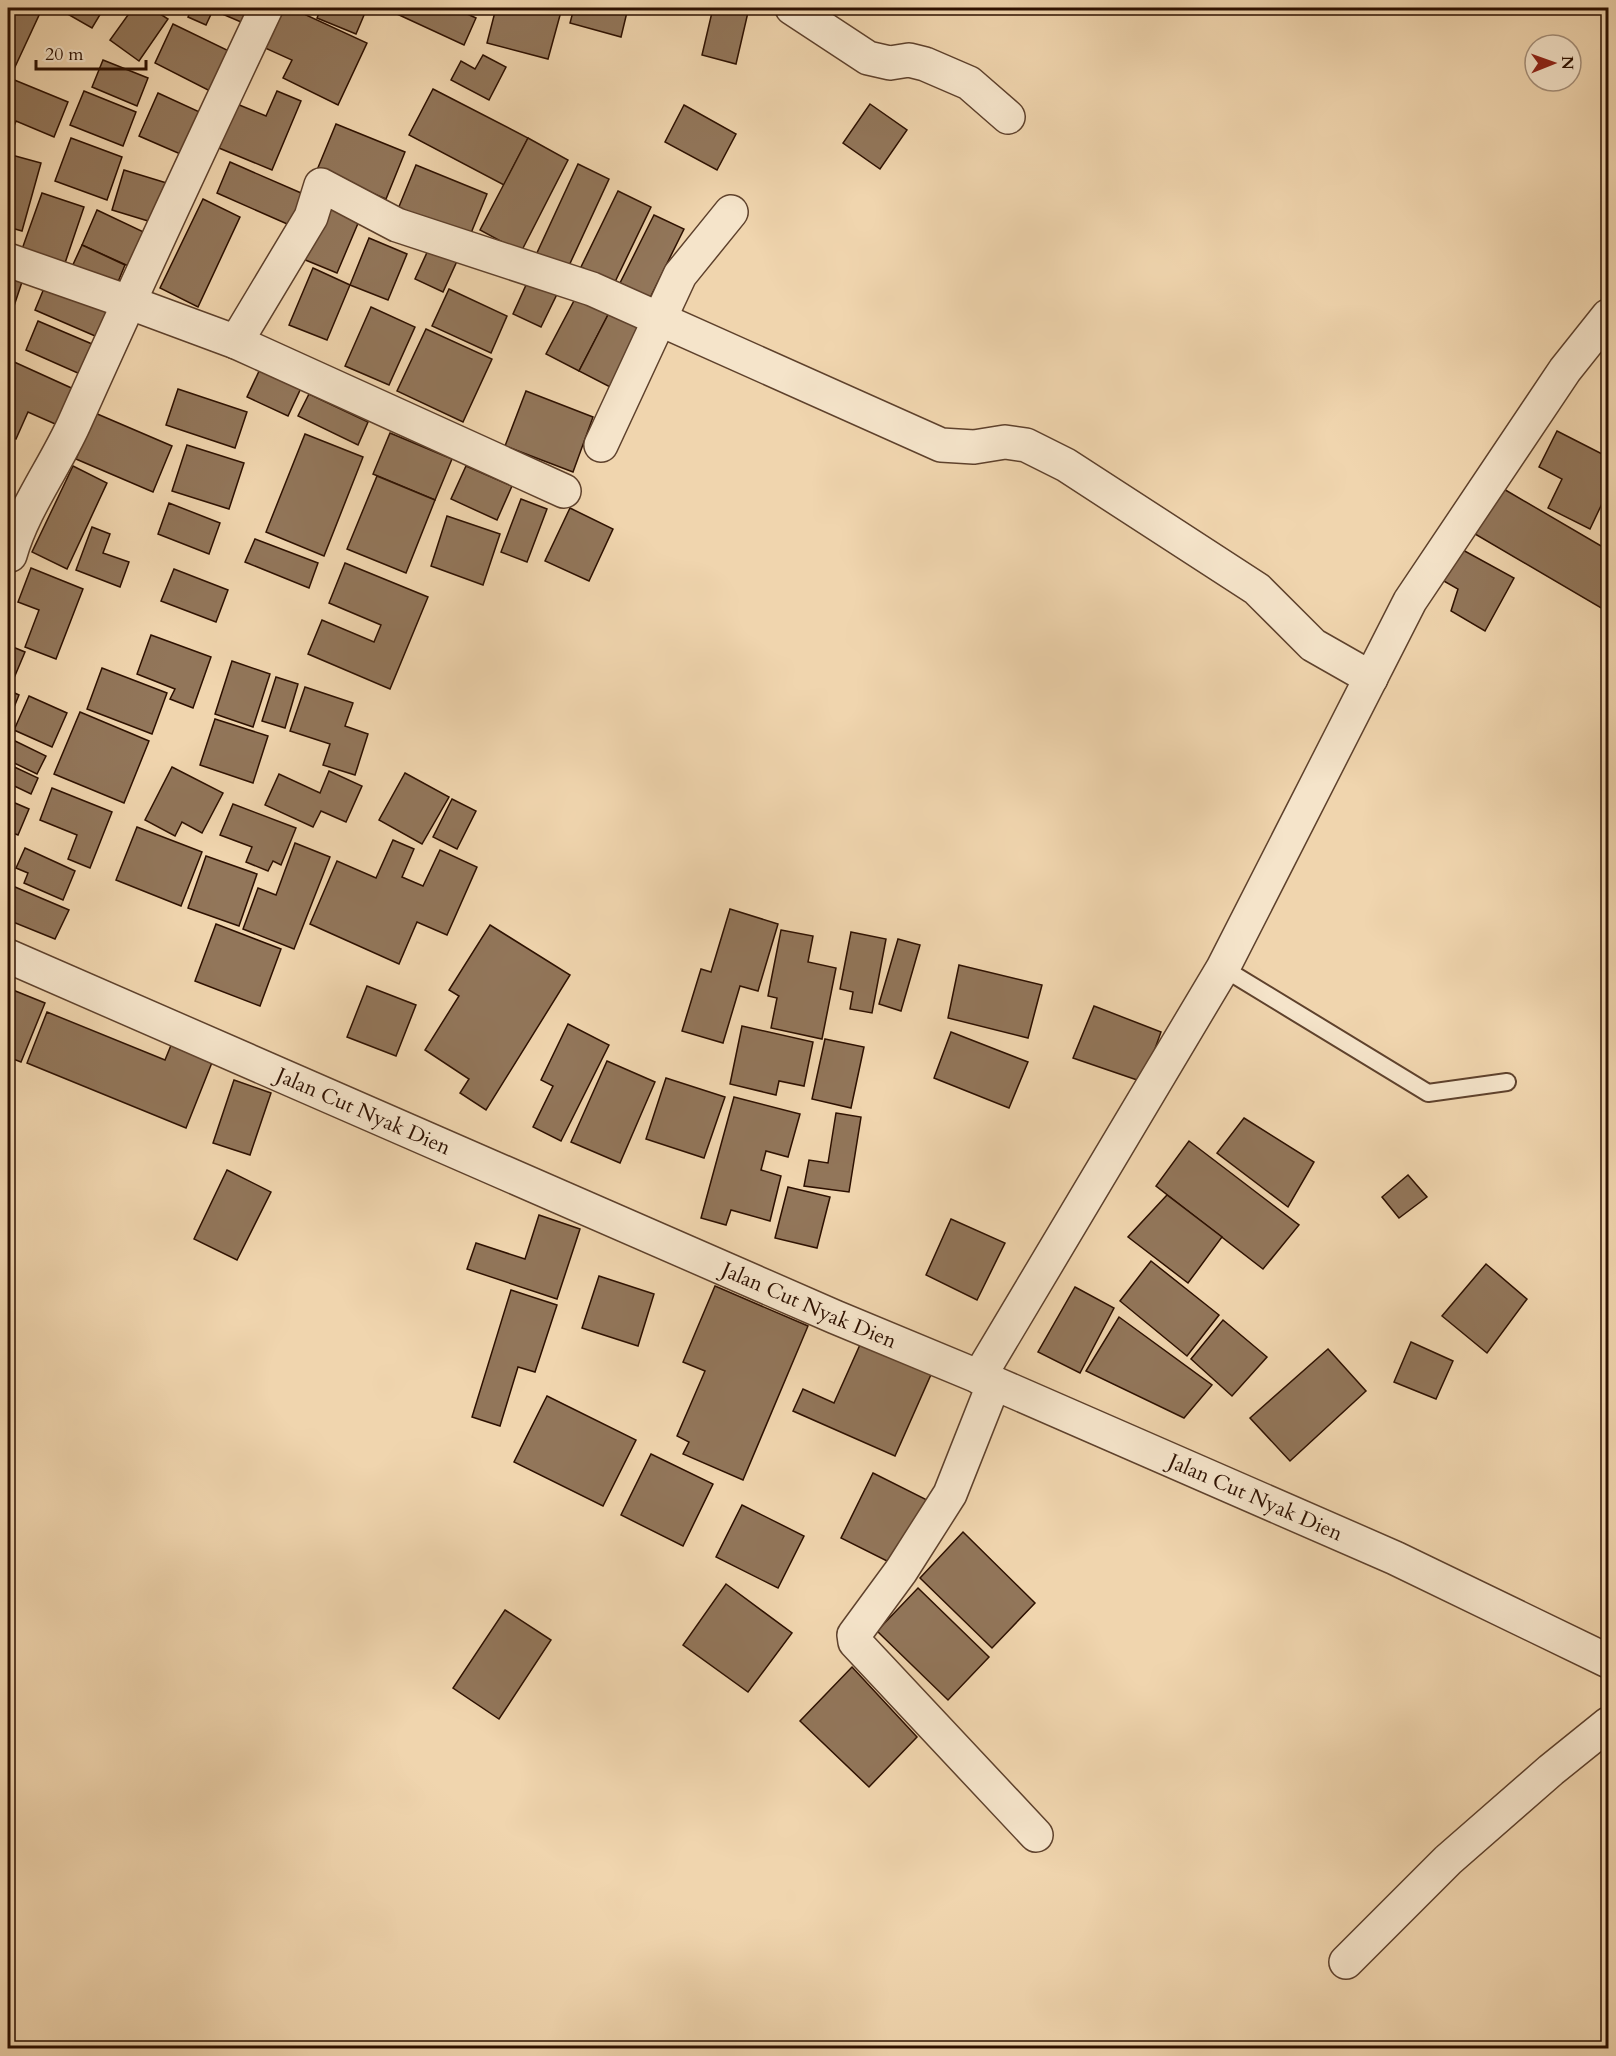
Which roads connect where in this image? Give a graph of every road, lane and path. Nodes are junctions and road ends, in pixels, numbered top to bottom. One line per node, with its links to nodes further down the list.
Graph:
1 (266, 8): 6 (street)
2 (792, 8): 3 (street)
3 (1008, 117)
4 (730, 212): 8 (street)
5 (8, 260): 6 (street)
6 (128, 302): 9 (street); 12 (street)
7 (1608, 316): 13 (street)
8 (661, 319): 9 (street); 10 (street); 13 (street)
9 (236, 342): 11 (street)
10 (601, 445)
11 (564, 491)
12 (8, 558)
13 (1371, 678): 15 (street)
14 (8, 956): 17 (street, Jalan Cut Nyak Dien)
15 (1223, 968): 16 (lane); 17 (street)
16 (1507, 1082)
17 (986, 1380): 18 (street, Jalan Cut Nyak Dien); 20 (street)
18 (1608, 1661)
19 (1608, 1724): 21 (street)
20 (1036, 1834)
21 (1346, 1962)

